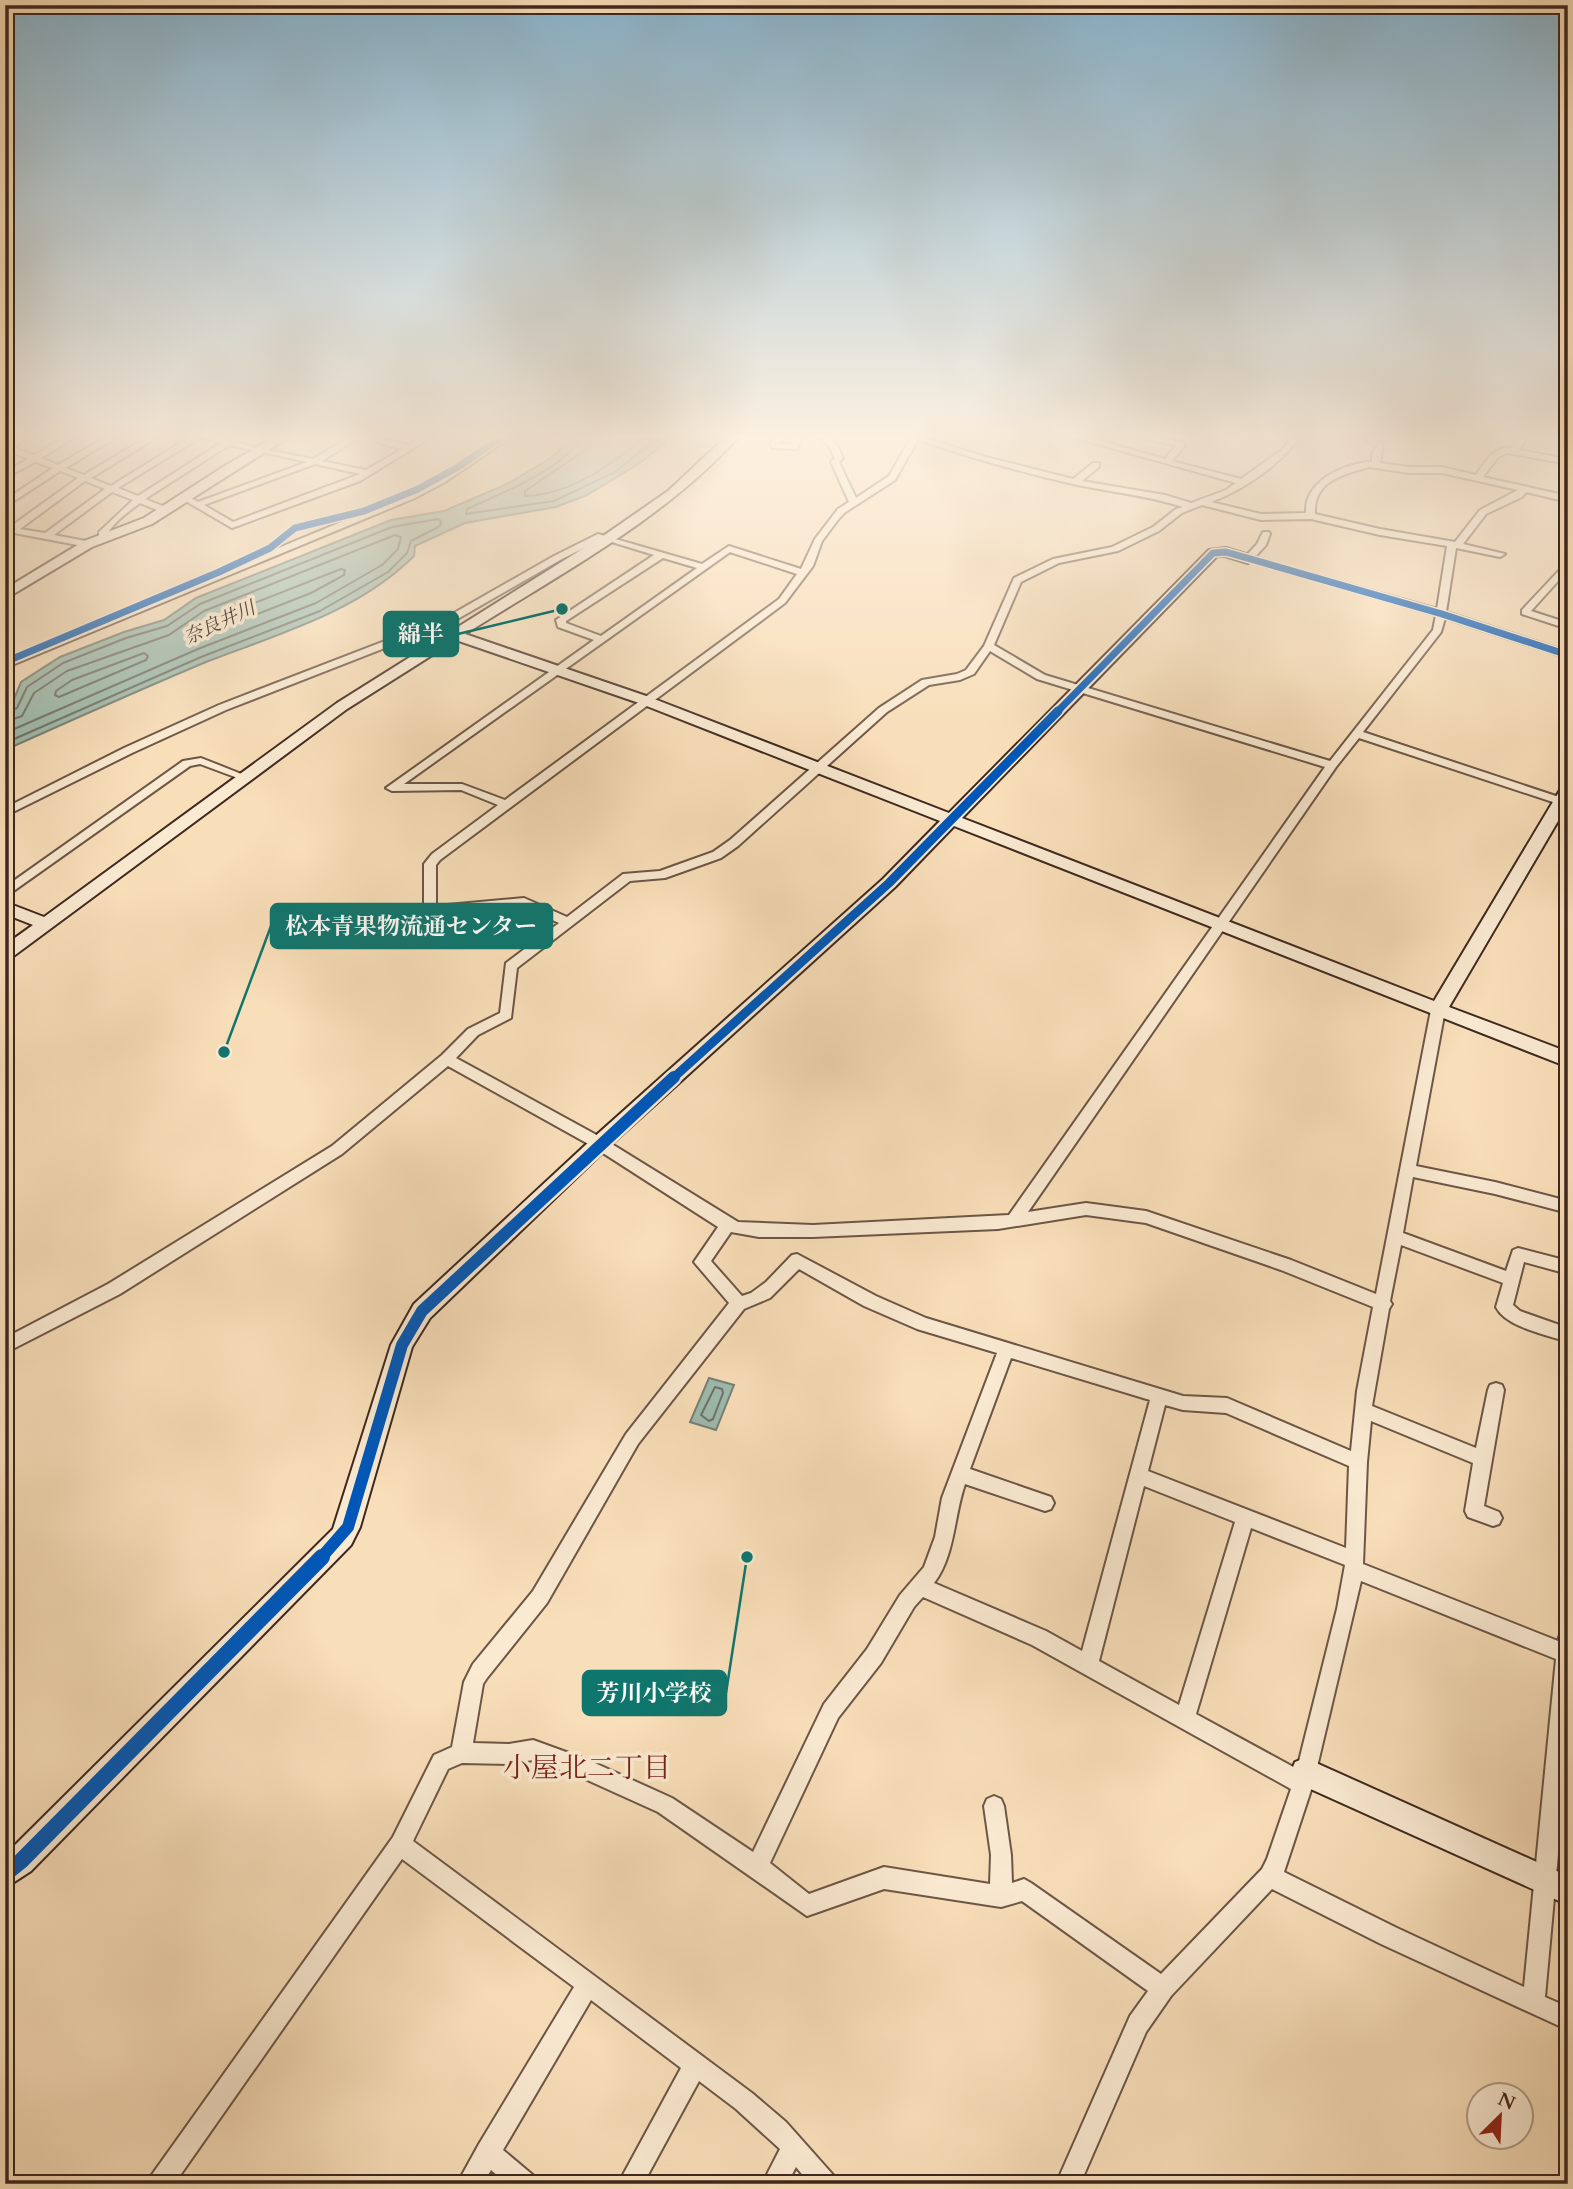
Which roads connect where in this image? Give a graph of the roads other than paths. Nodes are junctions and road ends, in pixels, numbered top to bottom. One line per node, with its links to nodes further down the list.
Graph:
1 (40, 535): 10 (street)
2 (110, 535): 12 (street)
3 (318, 535): 29 (street)
4 (613, 535): 11 (street)
5 (824, 535): 20 (street)
6 (1143, 535): 27 (street)
7 (1265, 535): 17 (street)
8 (1398, 535): 14 (street)
9 (1463, 535): 14 (street)
10 (47, 536): 13 (street)
11 (610, 537): 15 (street); 25 (street); 39 (street)
12 (102, 538): 13 (street)
13 (88, 544): 21 (street)
14 (1454, 545): 16 (street); 22 (street)
15 (662, 554): 19 (street); 26 (street)
16 (1500, 554)
17 (1248, 559): 22 (street); 31 (street)
18 (1567, 566): 24 (street)
19 (704, 567): 20 (street); 26 (street)
20 (803, 573): 32 (street)
21 (5, 595)
22 (1442, 614): 24 (street); 33 (street)
23 (1568, 626): 24 (street)
24 (1540, 631): 28 (street)
25 (454, 635): 30 (street); 36 (street)
26 (601, 639): 30 (street)
27 (989, 646): 31 (street); 35 (street)
28 (1568, 655)
29 (5, 665)
30 (557, 670): 32 (street); 38 (street)
31 (1081, 689): 34 (street); 40 (street)
32 (644, 701): 35 (street); 38 (street)
33 (1357, 734): 34 (street); 37 (street)
34 (1332, 765): 45 (street)
35 (818, 769): 40 (street); 43 (street)
36 (243, 777): 41 (street); 44 (street)
37 (1565, 799): 47 (street)
38 (505, 804): 43 (street)
39 (5, 813)
40 (952, 821): 45 (street); 50 (street)
41 (5, 893)
42 (5, 907): 44 (street)
43 (569, 923): 48 (street)
44 (46, 924): 46 (street)
45 (1220, 925): 47 (street); 53 (street)
46 (5, 954)
47 (1438, 1010): 49 (street); 51 (street)
48 (447, 1059): 50 (street); 61 (street)
49 (1568, 1060)
50 (599, 1144): 54 (street); 83 (street)
51 (1409, 1170): 52 (street); 55 (street)
52 (1568, 1208)
53 (1015, 1219): 54 (street); 59 (street)
54 (728, 1225): 58 (street)
55 (1396, 1237): 57 (street); 59 (street)
56 (1568, 1268): 57 (street)
57 (1511, 1279): 60 (street)
58 (740, 1303): 62 (street); 78 (street)
59 (1384, 1304): 65 (street)
60 (1568, 1335)
61 (5, 1346)
62 (1006, 1350): 64 (street); 68 (street)
63 (1496, 1390): 66 (street)
64 (1159, 1396): 67 (street); 69 (street)
65 (1363, 1410): 66 (street); 67 (street)
66 (1482, 1459): 72 (street)
67 (1358, 1462): 73 (street)
68 (960, 1474): 70 (street); 74 (street)
69 (1140, 1476): 71 (street); 76 (street)
70 (1045, 1503)
71 (1245, 1518): 73 (street); 77 (street)
72 (1493, 1518)
73 (1354, 1565): 75 (street); 79 (street)
74 (920, 1586): 76 (street); 82 (street)
75 (1567, 1649): 85 (street)
76 (1088, 1665): 77 (street)
77 (1185, 1718): 79 (street)
78 (461, 1753): 81 (street); 82 (street)
79 (1304, 1778): 84 (street); 85 (street)
80 (994, 1806): 86 (street)
81 (400, 1844): 87 (street); 94 (street)
82 (757, 1867): 86 (street)
83 (5, 1874)
84 (1269, 1876): 88 (street); 89 (street)
85 (1557, 1886): 89 (street)
86 (1001, 1896): 88 (street)
87 (588, 1984): 91 (street); 93 (street)
88 (1163, 1988): 100 (street)
89 (1533, 2003): 90 (street)
90 (1568, 2019)
91 (696, 2064): 92 (street); 97 (street)
92 (793, 2148): 98 (street); 99 (street)
93 (487, 2152): 95 (street); 96 (street)
94 (159, 2184)
95 (469, 2184)
96 (526, 2184)
97 (630, 2184)
98 (774, 2184)
99 (826, 2184)
100 (1068, 2184)

